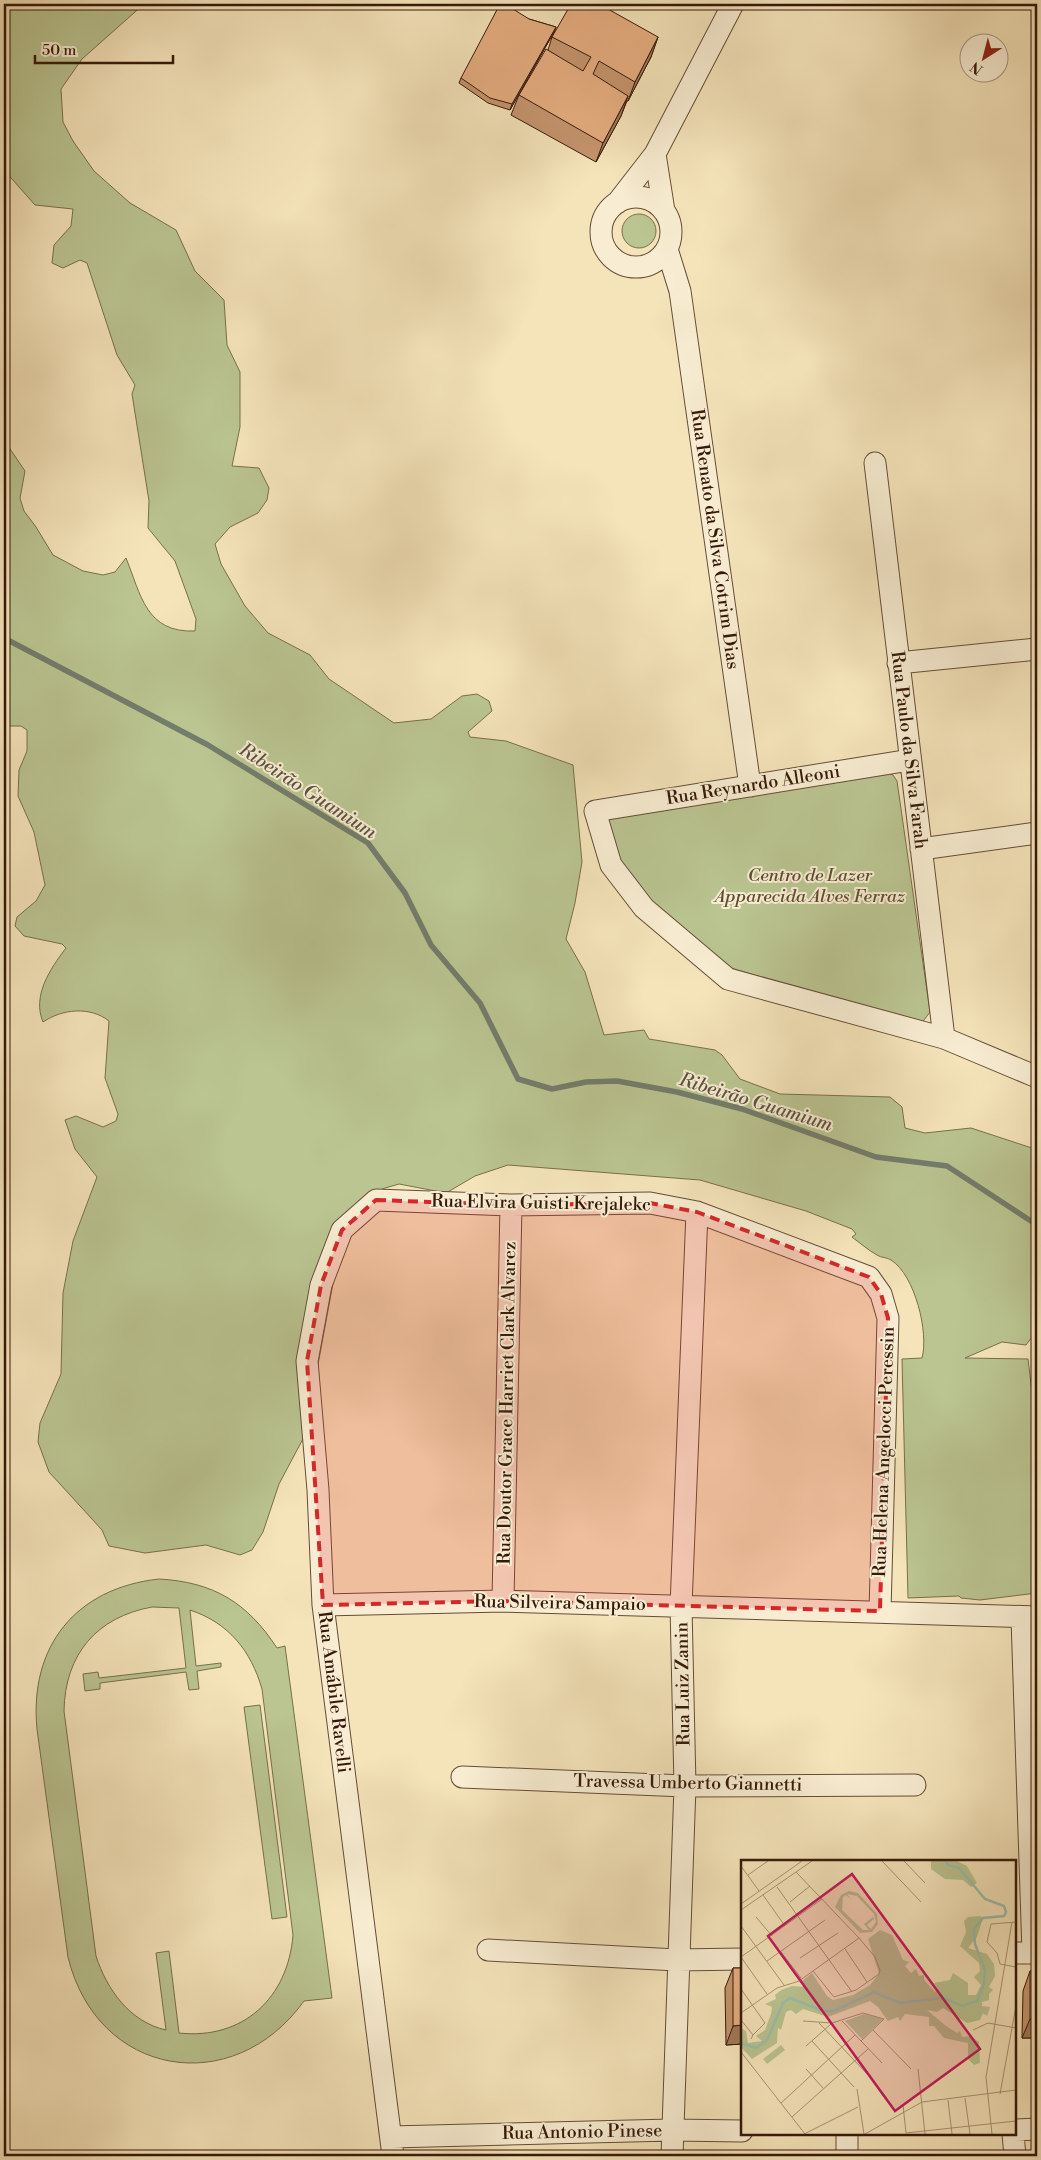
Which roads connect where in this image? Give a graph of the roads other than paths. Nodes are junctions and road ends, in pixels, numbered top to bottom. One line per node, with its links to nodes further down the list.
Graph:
1 (733, 4): 2 (street)
2 (655, 154): 3 (street); 4 (street)
3 (617, 203): 4 (street); 6 (street)
4 (664, 211): 5 (street)
5 (667, 249): 6 (street); 7 (street, Rua Renato da Silva Cotrim Dias)
6 (644, 266): 7 (street)
7 (680, 291): 12 (street, Rua Renato da Silva Cotrim Dias)
8 (874, 463): 10 (street, Rua Paulo da Silva Farah)
9 (1037, 649): 10 (street)
10 (898, 663): 11 (street, Rua Paulo da Silva Farah)
11 (910, 760): 12 (street, Rua Reynardo Alleoni); 14 (street, Rua Paulo da Silva Farah)
12 (750, 786): 15 (street, Rua Reynardo Alleoni)
13 (1037, 833): 14 (street)
14 (921, 848): 15 (street, Rua Paulo da Silva Farah)
15 (944, 1038): 16 (street)
16 (1037, 1077)
17 (511, 1205): 18 (street, Rua Elvira Guisti Krejalekc); 19 (street, Rua Elvira Guisti Krejalekc); 21 (street, Rua Doutor Grace Harriet Clark Alvarez)
18 (697, 1212): 20 (street, Rua Elvira Guisti Krejalekc); 23 (street, Rua Luiz Zanin)
19 (342, 1230): 22 (street, Rua Amábile Ravelli)
20 (882, 1294): 24 (street, Rua Helena Angelocci Peressin)
21 (503, 1601): 22 (street, Rua Silveira Sampaio); 23 (street, Rua Silveira Sampaio)
22 (323, 1605): 39 (street, Rua Amábile Ravelli)
23 (681, 1606): 24 (street, Rua Silveira Sampaio); 28 (street, Rua Luiz Zanin)
24 (880, 1611): 25 (street, Rua Silveira Sampaio)
25 (1030, 1617): 30 (street)
26 (462, 1777): 28 (street, Travessa Umberto Giannetti)
27 (915, 1785): 28 (street, Travessa Umberto Giannetti)
28 (685, 1786): 32 (street, Rua Luiz Zanin)
29 (488, 1950): 32 (street)
30 (1028, 1953)
31 (741, 1959): 32 (street)
32 (678, 1960): 34 (street, Rua Luiz Zanin)
33 (1037, 2129): 35 (street)
34 (672, 2130): 36 (street, Rua Antonio Pinese); 39 (street, Rua Antonio Pinese); 40 (street, Rua Luiz Zanin)
35 (1016, 2130)
36 (741, 2131)
37 (846, 2135): 41 (street)
38 (1013, 2135): 42 (street)
39 (392, 2147)
40 (672, 2156)
41 (846, 2156)
42 (1014, 2156)

